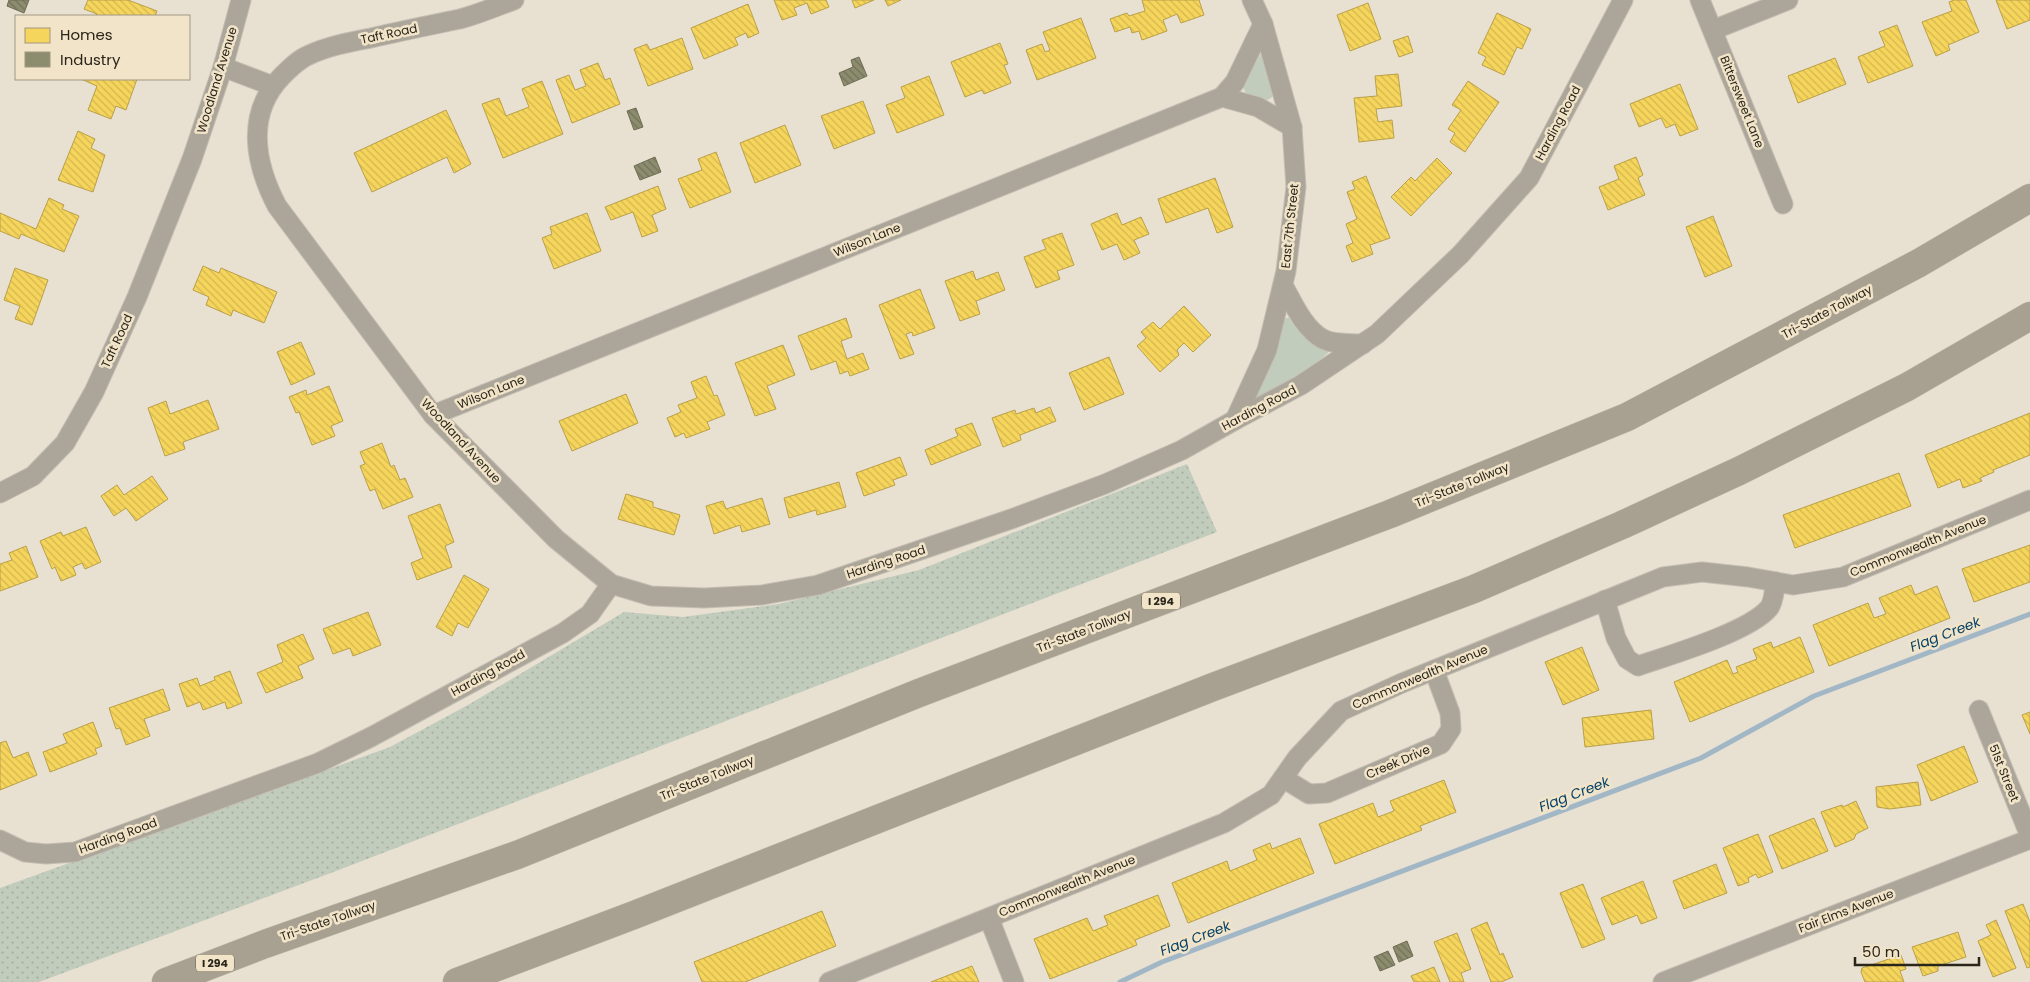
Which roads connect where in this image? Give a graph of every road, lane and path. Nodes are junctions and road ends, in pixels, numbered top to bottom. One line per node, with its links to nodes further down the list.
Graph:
1 (241, 0): 9 (street, Woodland Avenue)
2 (514, 0): 10 (street, Taft Road)
3 (1252, 0): 7 (street, East 7th Street)
4 (1623, 0): 19 (street, Harding Road)
5 (1700, 0): 8 (street, Bittersweet Lane)
6 (1788, 0): 8 (street)
7 (1263, 24): 11 (street); 12 (street, East 7th Street)
8 (1713, 30): 15 (street, Bittersweet Lane)
9 (223, 68): 10 (street); 13 (street, Woodland Avenue)
10 (273, 86): 16 (street, Taft Road)
11 (1222, 97): 12 (street); 20 (street, Wilson Lane)
12 (1292, 127): 17 (street, East 7th Street)
13 (192, 159): 22 (street, Taft Road)
14 (2030, 198): 33 (highway, Tri-State Tollway / I 294)
15 (1783, 204)
16 (277, 206): 20 (street, Woodland Avenue)
17 (1283, 285): 19 (street); 21 (street, East 7th Street)
18 (2030, 316): 34 (highway)
19 (1363, 344): 21 (street, Harding Road)
20 (433, 415): 25 (street, Woodland Avenue)
21 (1235, 420): 25 (street, Harding Road)
22 (0, 493)
23 (2030, 500): 24 (street, Commonwealth Avenue)
24 (1776, 582): 26 (street, Commonwealth Avenue); 26 (street)
25 (611, 584): 31 (street, Harding Road)
26 (1605, 600): 27 (street, Commonwealth Avenue)
27 (1434, 670): 29 (street, Commonwealth Avenue); 29 (street, Creek Drive)
28 (1979, 710): 30 (street, 51st Street)
29 (1283, 778): 32 (street, Commonwealth Avenue)
30 (2030, 838): 37 (street, Fair Elms Avenue)
31 (0, 840)
32 (989, 918): 35 (street, Commonwealth Avenue); 36 (street)
33 (166, 982)
34 (457, 982)
35 (829, 982)
36 (1014, 982)
37 (1663, 982)

